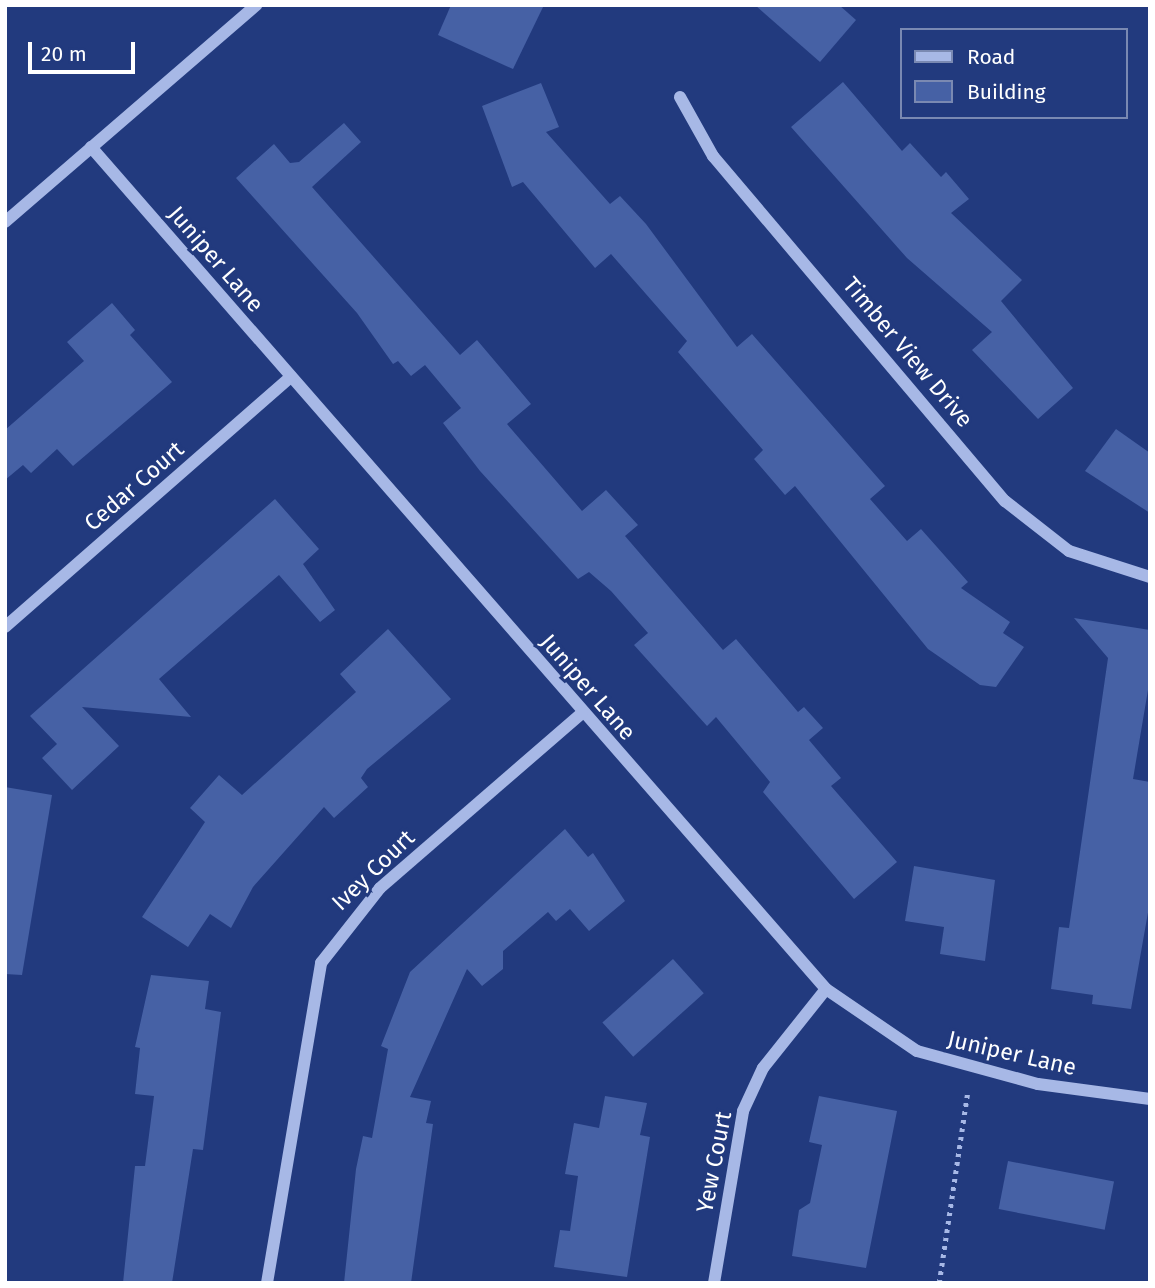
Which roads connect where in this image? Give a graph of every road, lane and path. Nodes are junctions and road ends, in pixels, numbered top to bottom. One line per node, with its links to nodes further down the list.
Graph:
1 (256, 5): 3 (street)
2 (680, 97): 6 (street, Timber View Drive)
3 (91, 147): 4 (street); 5 (street, Juniper Lane)
4 (5, 222)
5 (291, 377): 7 (street, Cedar Court); 8 (street, Juniper Lane)
6 (1150, 576)
7 (5, 627)
8 (582, 713): 9 (street, Juniper Lane); 12 (street, Ivey Court)
9 (826, 989): 10 (street, Juniper Lane); 13 (street, Yew Court)
10 (971, 1069): 11 (street, Juniper Lane); 14 (path)
11 (1150, 1099)
12 (267, 1283)
13 (714, 1283)
14 (939, 1283)

